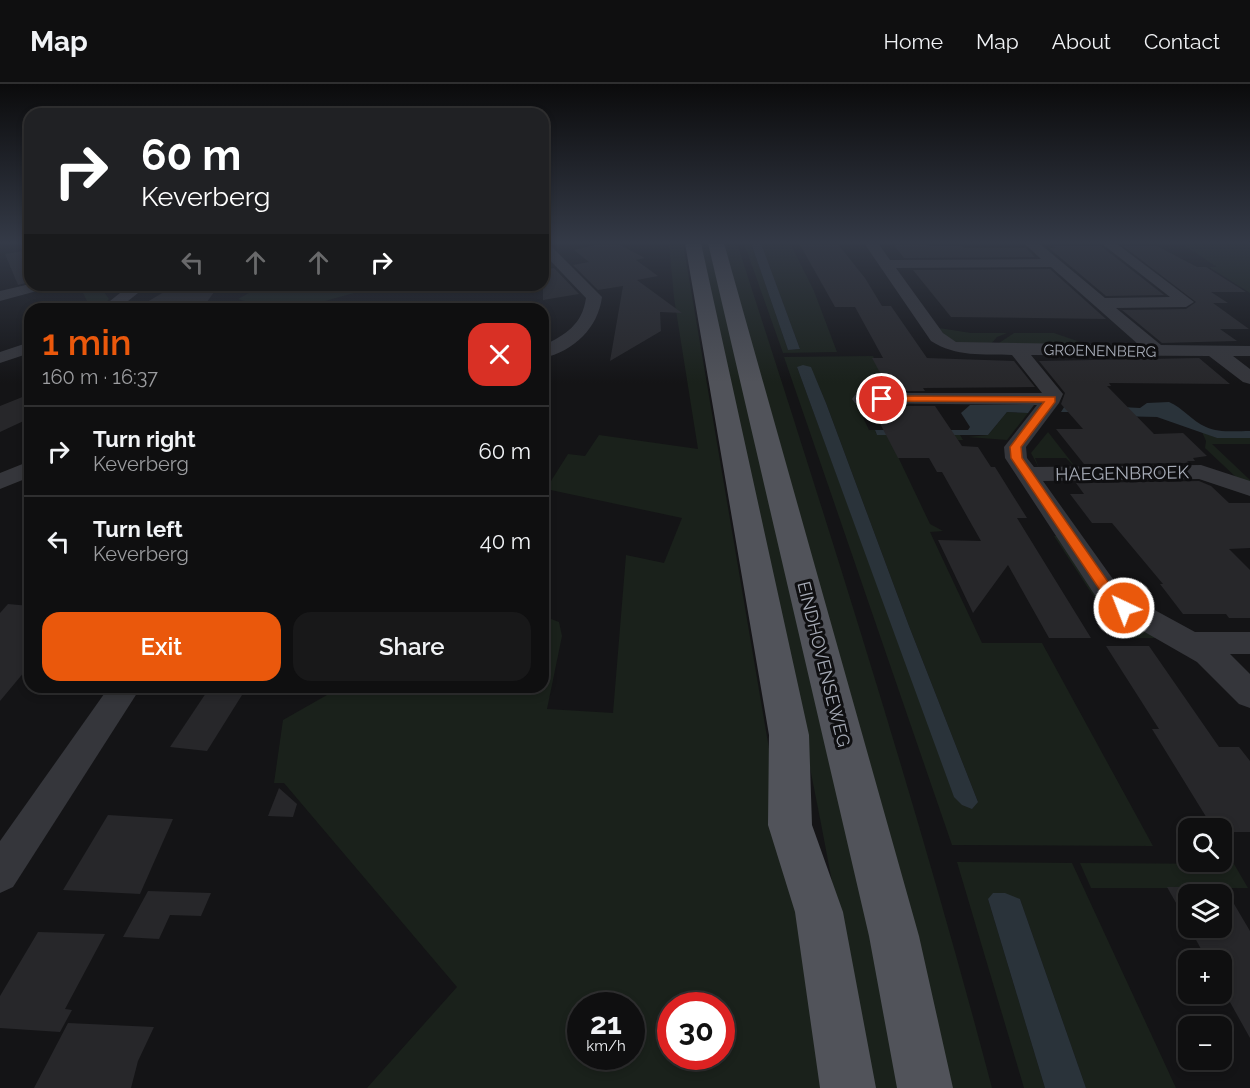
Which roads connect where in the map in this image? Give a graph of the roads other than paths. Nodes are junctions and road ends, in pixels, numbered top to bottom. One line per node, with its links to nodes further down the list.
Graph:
1 (24, 290): 11 (street)
2 (587, 290): 16 (street)
3 (702, 290): 33 (main road)
4 (728, 290): 34 (main road, EINDHOVENSEWEG)
5 (903, 290): 15 (street, GROENENBERG)
6 (1087, 290): 13 (street)
7 (1170, 290): 13 (street)
8 (112, 291): 10 (street)
9 (131, 291): 10 (street)
10 (126, 294): 12 (street)
11 (0, 296)
12 (115, 303)
13 (1103, 303): 19 (street)
14 (24, 349): 20 (street)
15 (1017, 349): 19 (street, GROENENBERG); 23 (street)
16 (549, 350)
17 (1214, 351): 18 (street, GROENENBERG); 19 (street, GROENENBERG); 21 (street)
18 (1250, 351)
19 (1158, 352)
20 (0, 358)
21 (1250, 378)
22 (862, 399): 23 (street)
23 (1052, 399): 25 (street)
24 (24, 471): 26 (street)
25 (1027, 474): 27 (street, HAEGENBROEK); 28 (street)
26 (0, 482)
27 (1250, 489)
28 (1191, 643): 29 (street); 31 (street)
29 (1250, 643)
30 (122, 693): 32 (street)
31 (1250, 695)
32 (0, 874)
33 (848, 1088)
34 (924, 1088)

